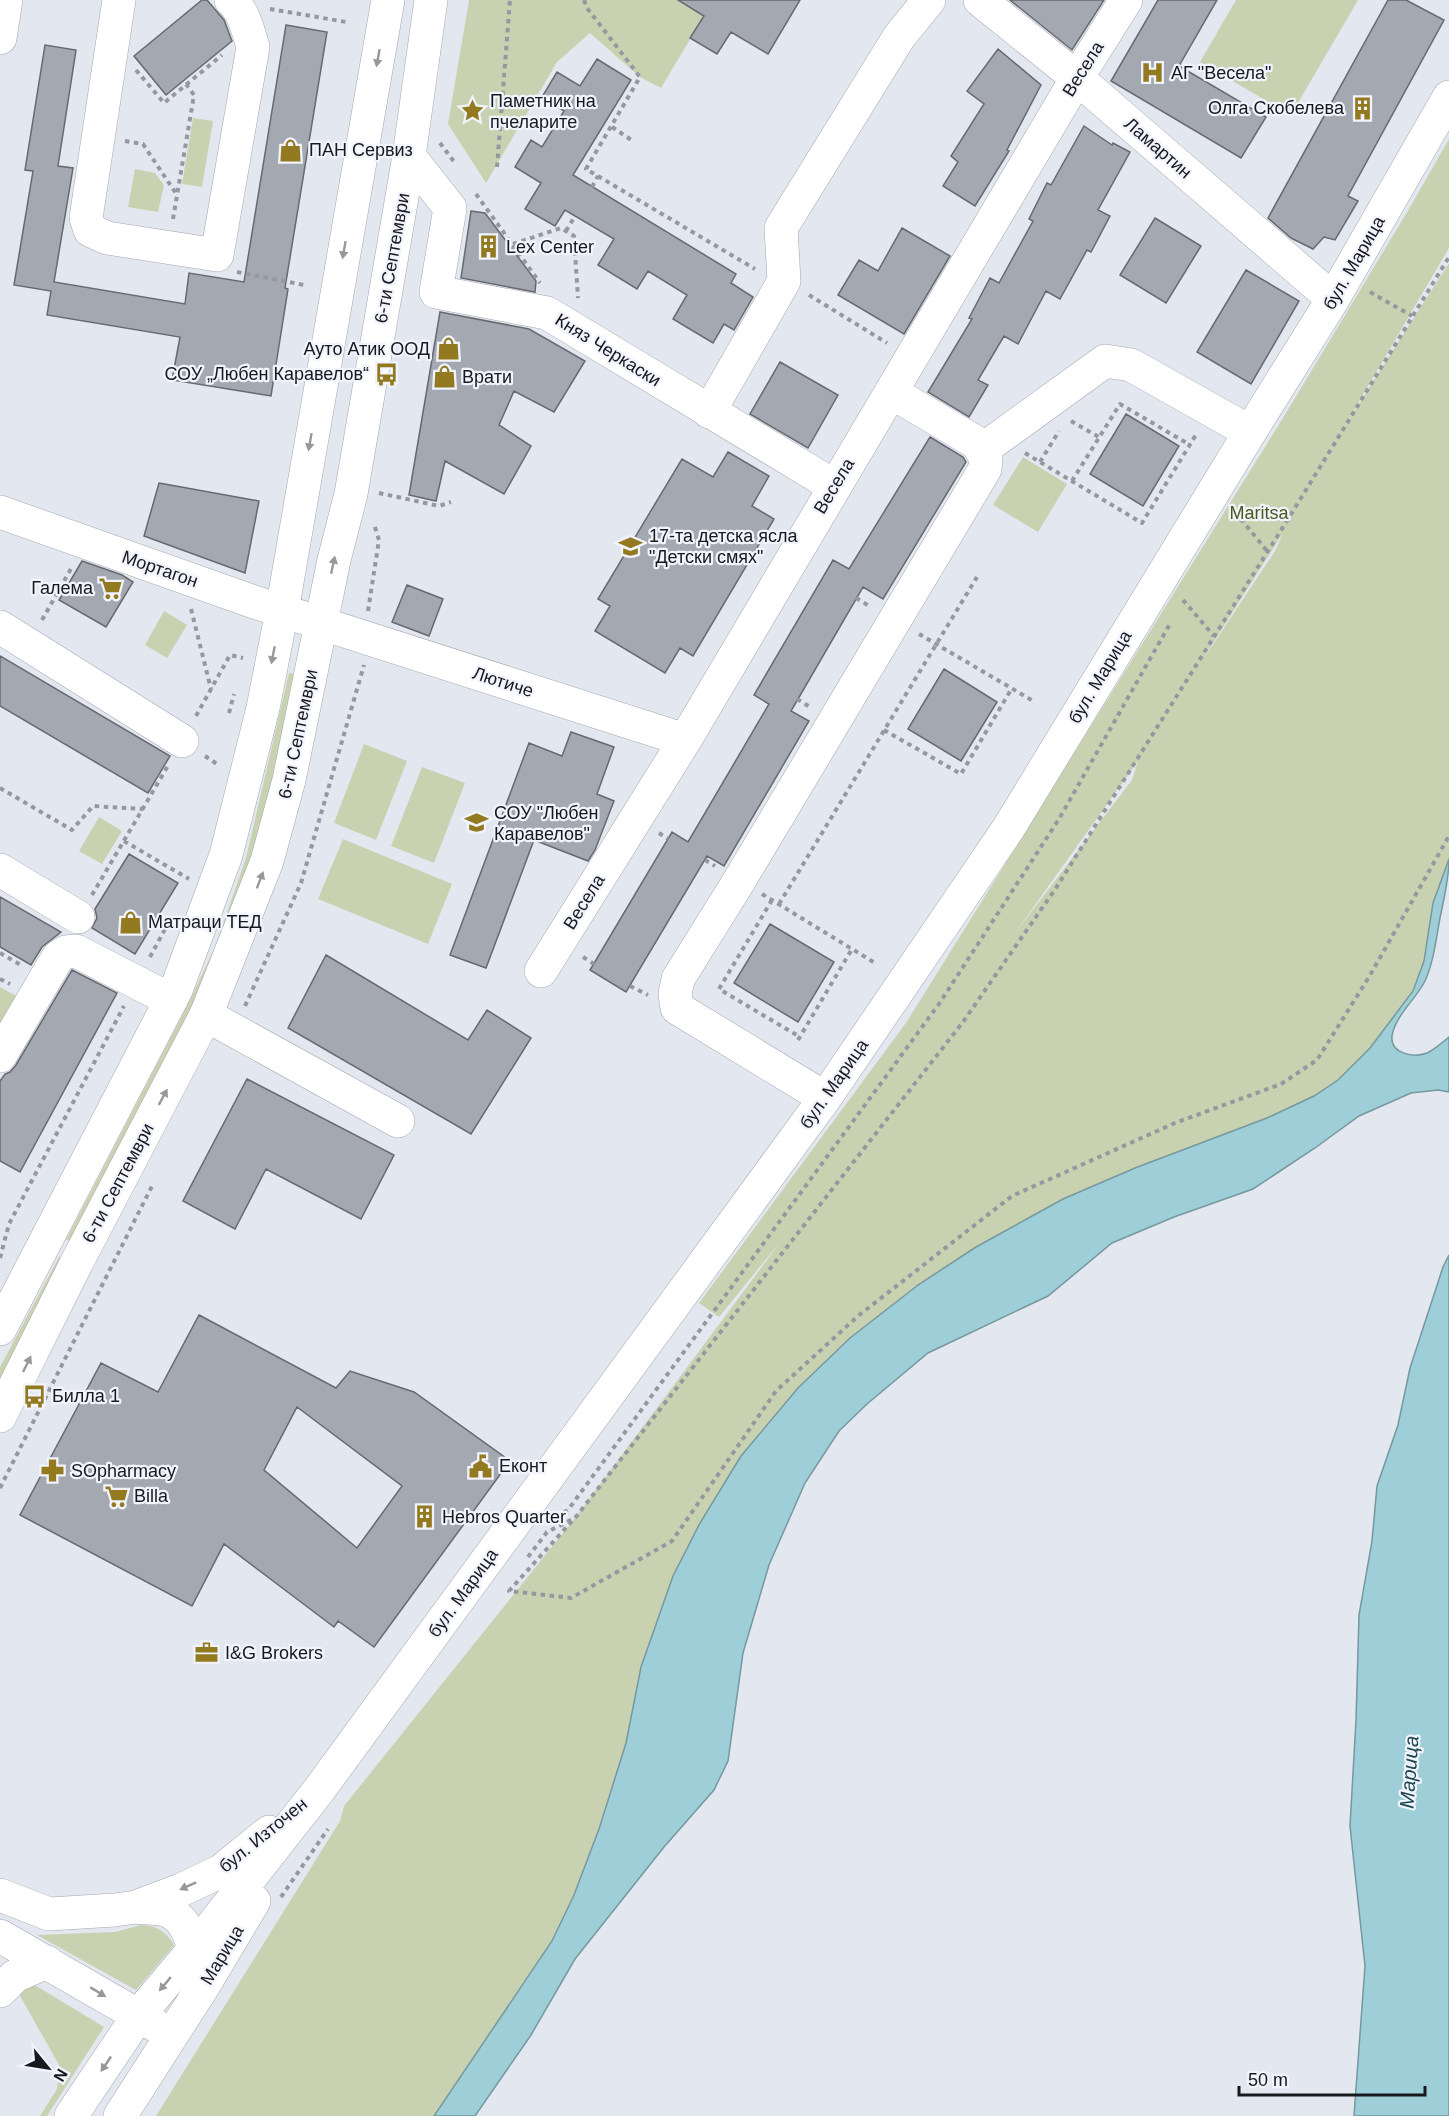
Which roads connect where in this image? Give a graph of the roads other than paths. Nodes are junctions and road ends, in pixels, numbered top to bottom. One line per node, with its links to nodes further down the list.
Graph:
1 (6, 0): 9 (street)
2 (119, 0): 8 (street)
3 (388, 0): 20 (street, 6-ти Септември, one-way to 20)
4 (431, 0): 12 (street, 6-ти Септември)
5 (929, 0): 15 (street)
6 (980, 0): 10 (street, Ламартин)
7 (1126, 0): 10 (street, Весела)
8 (238, 10)
9 (0, 38)
10 (1077, 78): 13 (street, Ламартин); 14 (street, Весела)
11 (1449, 97): 13 (street, бул. Марица)
12 (410, 156): 15 (street, Княз Черкаски); 21 (street, 6-ти Септември, one-way to 12)
13 (1333, 299): 16 (street, бул. Марица)
14 (891, 392): 17 (street); 18 (street, Весела)
15 (709, 412): 18 (street, Княз Черкаски)
16 (1250, 432): 17 (street); 31 (street, бул. Марица)
17 (991, 444): 31 (street)
18 (834, 486): 23 (street, Весела)
19 (0, 512): 20 (street, Мортагон)
20 (282, 610): 21 (street, Мортагон); 28 (street, 6-ти Септември, one-way to 28)
21 (322, 623): 23 (street, Лютиче); 29 (street, 6-ти Септември, one-way to 21)
22 (0, 627): 24 (street)
23 (685, 740): 27 (street, Весела)
24 (182, 741)
25 (0, 870): 26 (street)
26 (78, 917)
27 (541, 971)
28 (171, 1000): 30 (street); 33 (street, 6-ти Септември)
29 (206, 1015): 32 (street); 34 (street, 6-ти Септември, one-way to 29)
30 (0, 1056)
31 (825, 1098): 35 (street, бул. Марица)
32 (398, 1121)
33 (0, 1329)
34 (0, 1416)
35 (319, 1790): 37 (street, бул. Източен, one-way to 37); 39 (street, бул. Марица); 41 (street, Марица)
36 (0, 1894): 37 (street, бул. Източен)
37 (136, 1906): 39 (street)
38 (0, 1936): 40 (street)
39 (194, 1949): 41 (street); 43 (street, бул. Марица, one-way to 43)
40 (47, 1962): 42 (street); 43 (street, one-way to 43)
41 (204, 1985): 44 (street, Марица)
42 (0, 1991)
43 (138, 2016): 44 (street); 45 (street, one-way to 45)
44 (172, 2036): 46 (street, Марица)
45 (71, 2116)
46 (120, 2116)

